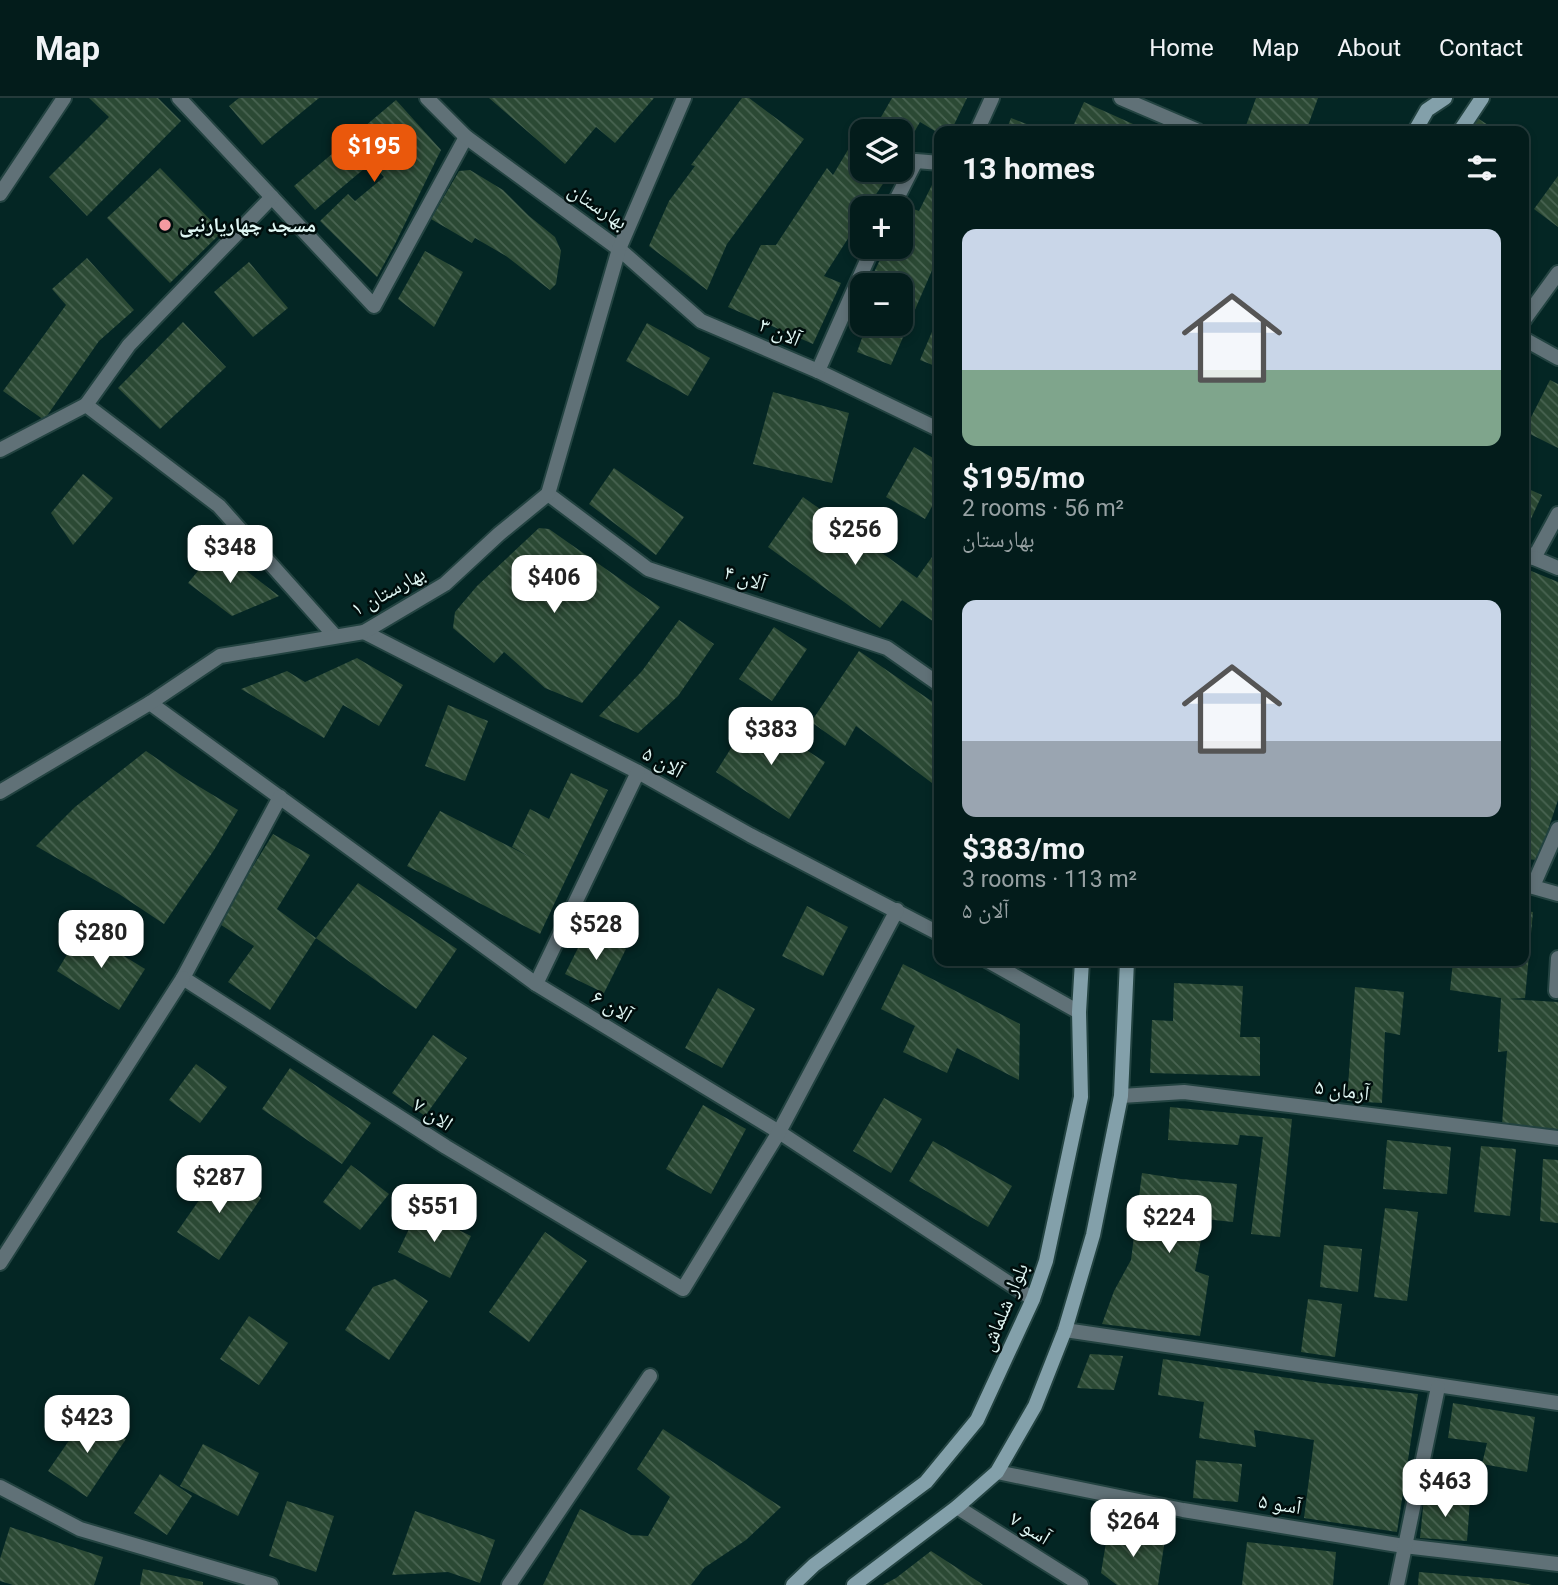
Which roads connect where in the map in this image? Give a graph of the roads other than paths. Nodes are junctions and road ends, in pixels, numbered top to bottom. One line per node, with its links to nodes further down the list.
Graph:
1 (64, 98): 15 (street)
2 (179, 98): 17 (street)
3 (427, 98): 13 (street, بهارستان)
4 (684, 98): 18 (street, بهارستان)
5 (992, 98): 9 (street)
6 (1121, 98): 10 (street)
7 (1445, 98): 11 (main road)
8 (1482, 98): 12 (main road)
9 (979, 126)
10 (1186, 126)
11 (1418, 126)
12 (1463, 126)
13 (466, 137): 17 (street); 18 (street, بهارستان)
14 (934, 162): 16 (street)
15 (0, 194)
16 (898, 196)
17 (272, 197): 25 (street)
18 (619, 249): 24 (street, آلان ۳); 28 (street)
19 (868, 259): 24 (street)
20 (1558, 273): 21 (street)
21 (1529, 313)
22 (1529, 342): 23 (street)
23 (1558, 358)
24 (818, 371): 26 (street, آلان ۳)
25 (86, 405): 27 (street); 33 (street)
26 (934, 427)
27 (0, 450)
28 (548, 494): 32 (street, بهارستان ۱); 34 (street, آلان ۴)
29 (1558, 514): 30 (street)
30 (1529, 554): 31 (street)
31 (1558, 568)
32 (364, 632): 33 (street, بهارستان ۱); 36 (street, آلان ۵)
33 (335, 636): 35 (street, بهارستان ۱)
34 (934, 681)
35 (150, 703): 37 (street, بهارستان ۱); 38 (street, آلان ۶)
36 (638, 772): 42 (street, آلان ۵); 49 (street)
37 (0, 792)
38 (280, 797): 48 (street); 49 (street, آلان ۶)
39 (1558, 829): 40 (street)
40 (1529, 885): 41 (street)
41 (1558, 894)
42 (897, 910): 43 (street, آلان ۵); 53 (street)
43 (934, 931)
44 (1558, 958): 50 (street)
45 (997, 966): 51 (street)
46 (1082, 966): 51 (main road, بلوار شلماش)
47 (1127, 966): 52 (main road)
48 (183, 978): 53 (street, الان ۷); 55 (street)
49 (536, 984): 53 (street, آلان ۶)
50 (1556, 990)
51 (1079, 1012): 56 (main road, بلوار شلماش)
52 (1121, 1096): 54 (street, آرمان ۵); 57 (main road)
53 (779, 1132): 56 (street, آلان ۶)
54 (1558, 1138)
55 (0, 1263)
56 (1033, 1299): 68 (main road, بلوار شلماش)
57 (1065, 1330): 59 (street); 61 (main road)
58 (650, 1376): 67 (street)
59 (1438, 1387): 60 (street); 64 (street)
60 (1558, 1403)
61 (997, 1472): 63 (main road); 64 (street, آسو ۵)
62 (0, 1486): 66 (street)
63 (957, 1507): 69 (main road); 70 (street, آسو ۷)
64 (1404, 1546): 65 (street, آسو ۵); 71 (street)
65 (1558, 1564)
66 (271, 1585)
67 (509, 1585)
68 (793, 1585)
69 (855, 1585)
70 (1081, 1585)
71 (1397, 1585)

